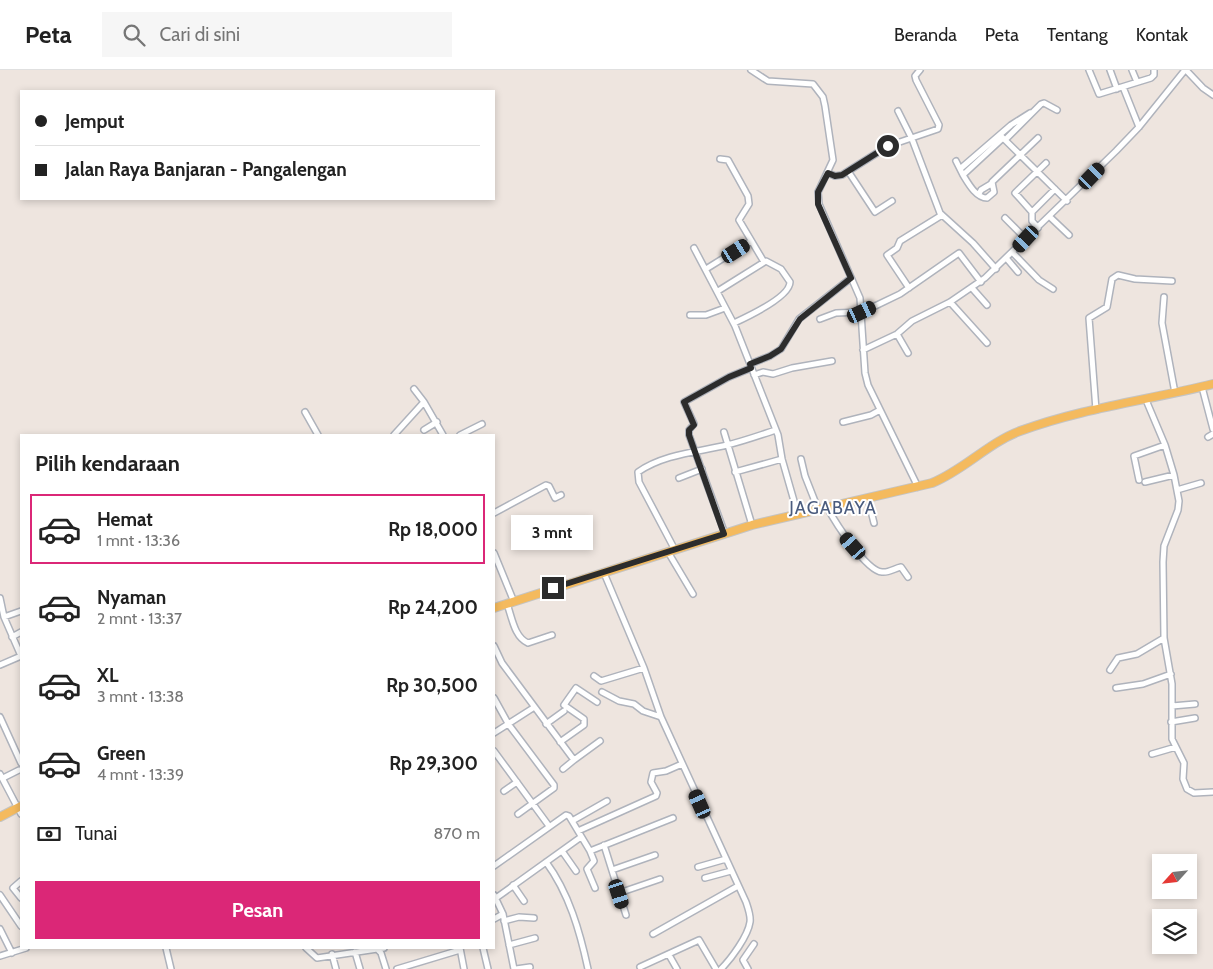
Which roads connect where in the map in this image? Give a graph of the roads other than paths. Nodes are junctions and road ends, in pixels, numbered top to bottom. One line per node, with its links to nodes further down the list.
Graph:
1 (751, 70): 24 (street)
2 (920, 70): 16 (street)
3 (1089, 70): 9 (street)
4 (1110, 70): 9 (street)
5 (1132, 70): 8 (street)
6 (1154, 70): 8 (street)
7 (1186, 70): 10 (street); 13 (street)
8 (1137, 82): 9 (street)
9 (1120, 88): 13 (street)
10 (1213, 95)
11 (1057, 110): 14 (street)
12 (898, 111): 16 (street)
13 (1139, 127): 30 (street)
14 (1003, 138): 17 (street); 21 (street); 25 (street)
15 (1038, 138): 17 (street)
16 (912, 139): 22 (street); 32 (street)
17 (1020, 155): 23 (street); 26 (street)
18 (720, 159): 38 (street)
19 (956, 161): 21 (street)
20 (1046, 163): 23 (street)
21 (960, 169): 25 (street)
22 (848, 171): 24 (street); 29 (street)
23 (1037, 172): 27 (street); 31 (street)
24 (828, 173): 46 (street)
25 (963, 175): 28 (street)
26 (991, 184): 28 (street); 28 (street)
27 (1055, 189): 30 (street); 31 (street)
28 (979, 194)
29 (892, 201)
30 (1067, 201): 34 (street)
31 (1032, 212): 35 (street)
32 (942, 215): 44 (street); 49 (street)
33 (1005, 218): 37 (street)
34 (1050, 218): 35 (street); 36 (street)
35 (1038, 228): 37 (street)
36 (1069, 235)
37 (1026, 239): 40 (street)
38 (751, 241): 42 (street); 43 (street)
39 (694, 248): 43 (street)
40 (1013, 253): 41 (street); 51 (street)
41 (1007, 259): 44 (street); 45 (street)
42 (764, 262): 52 (street); 60 (street)
43 (706, 269): 52 (street)
44 (996, 269): 48 (street)
45 (1018, 272)
46 (851, 278): 57 (street); 66 (street)
47 (1172, 281): 75 (street)
48 (981, 282): 49 (street); 50 (street)
49 (909, 288): 57 (street)
50 (972, 288): 54 (street); 55 (street)
51 (1053, 289)
52 (718, 291): 56 (street)
53 (1164, 297): 71 (street)
54 (950, 302): 61 (street); 62 (street)
55 (987, 305)
56 (725, 308): 58 (street); 60 (street)
57 (862, 312): 59 (street); 63 (street)
58 (690, 314)
59 (820, 319)
60 (734, 323): 66 (street)
61 (897, 334): 63 (street); 64 (street)
62 (987, 343)
63 (863, 350): 74 (street)
64 (908, 353)
65 (832, 361): 67 (street)
66 (750, 366): 67 (street); 90 (street)
67 (754, 375): 82 (street)
68 (1213, 384): 69 (main road)
69 (1202, 387): 71 (main road); 80 (street)
70 (414, 390): 73 (street)
71 (1175, 393): 72 (main road)
72 (1146, 400): 75 (main road); 89 (street)
73 (424, 402): 77 (street); 85 (street)
74 (880, 410): 78 (street); 98 (street)
75 (1096, 411): 98 (main road)
76 (305, 412): 84 (street)
77 (436, 422): 81 (street); 86 (street)
78 (843, 422)
79 (482, 424): 87 (street)
80 (1213, 429)
81 (424, 430)
82 (776, 430): 88 (street); 91 (street)
83 (724, 432): 88 (street)
84 (317, 434)
85 (395, 434)
86 (442, 434)
87 (462, 434)
88 (727, 445): 90 (street); 94 (street)
89 (1165, 445): 95 (street); 95 (street)
90 (696, 452): 93 (street); 108 (street)
91 (782, 459): 94 (street); 104 (street)
92 (801, 459): 102 (street)
93 (702, 469): 96 (street); 107 (street)
94 (735, 472): 106 (street)
95 (1174, 475): 99 (street)
96 (679, 478)
97 (1201, 483): 99 (street)
98 (918, 488): 101 (main road)
99 (1177, 490): 121 (street)
100 (561, 495): 103 (street)
101 (868, 499): 102 (main road); 105 (street)
102 (823, 508): 104 (main road); 111 (street)
103 (495, 512)
104 (798, 515): 106 (main road)
105 (874, 522)
106 (752, 525): 107 (main road)
107 (724, 534): 108 (main road)
108 (671, 551): 110 (main road); 112 (street)
109 (495, 557): 114 (street)
110 (604, 573): 114 (main road); 126 (street)
111 (908, 577)
112 (693, 594)
113 (0, 598): 117 (street)
114 (511, 603): 115 (main road); 119 (street)
115 (495, 608)
116 (20, 611): 117 (street)
117 (4, 617): 120 (street)
118 (20, 633): 120 (street)
119 (552, 635)
120 (12, 637): 123 (street)
121 (1164, 638): 127 (street); 128 (street)
122 (495, 648): 136 (street)
123 (20, 654)
124 (20, 656): 125 (street)
125 (0, 665)
126 (644, 668): 129 (street); 139 (street)
127 (1110, 670)
128 (1171, 674): 130 (street); 135 (street)
129 (594, 676)
130 (1116, 688)
131 (602, 692): 139 (street)
132 (495, 700): 142 (street)
133 (597, 702): 146 (street)
134 (1195, 704): 135 (street)
135 (1172, 706): 141 (street)
136 (534, 708): 142 (street); 143 (street)
137 (564, 711): 143 (street)
138 (0, 717): 152 (street)
139 (662, 717): 154 (street)
140 (1195, 718): 141 (street)
141 (1171, 722): 147 (street)
142 (509, 724): 144 (street); 162 (street)
143 (546, 724): 146 (street)
144 (495, 732)
145 (600, 741): 151 (street)
146 (560, 742): 151 (street)
147 (1176, 747): 149 (street); 160 (street)
148 (495, 752): 150 (street)
149 (1152, 754)
150 (500, 760): 153 (street); 158 (street)
151 (574, 760): 155 (street)
152 (20, 761)
153 (495, 763)
154 (682, 764): 169 (street); 175 (street)
155 (563, 769)
156 (20, 770): 157 (street)
157 (1, 776): 163 (street)
158 (517, 782): 159 (street); 162 (street)
159 (504, 791)
160 (1213, 792)
161 (607, 801): 167 (street)
162 (533, 803): 164 (street); 168 (street)
163 (20, 809): 165 (main road)
164 (518, 814)
165 (0, 817)
166 (673, 818): 171 (street)
167 (572, 821): 168 (street); 169 (street)
168 (549, 826): 177 (street)
169 (578, 831): 170 (street)
170 (581, 837): 172 (street); 173 (street)
171 (604, 845): 173 (street); 179 (street)
172 (562, 851): 176 (street); 181 (street)
173 (590, 851): 187 (street)
174 (654, 855): 179 (street)
175 (726, 859): 178 (street); 180 (street)
176 (546, 862): 185 (street); 225 (street)
177 (495, 865)
178 (698, 867)
179 (612, 870): 188 (street)
180 (731, 871): 182 (street); 186 (street)
181 (576, 872)
182 (705, 878)
183 (660, 879): 188 (street)
184 (20, 882): 191 (street)
185 (513, 885): 190 (street); 192 (street)
186 (738, 886): 200 (street); 228 (street)
187 (595, 888)
188 (619, 894): 194 (street)
189 (0, 895): 198 (street)
190 (495, 896): 193 (street)
191 (20, 897)
192 (524, 901)
193 (503, 914): 195 (street); 197 (street)
194 (626, 915)
195 (495, 918)
196 (534, 918): 197 (street)
197 (504, 921): 203 (street)
198 (20, 925)
199 (0, 929): 211 (street)
200 (653, 934)
201 (535, 938): 203 (street)
202 (754, 944): 229 (street)
203 (510, 945): 224 (street)
204 (23, 949): 211 (street)
205 (168, 949): 217 (street)
206 (307, 949): 212 (street)
207 (375, 949): 210 (street); 220 (street)
208 (460, 949): 221 (street); 222 (street)
209 (484, 949): 223 (street)
210 (352, 950): 212 (street); 219 (street)
211 (12, 953): 214 (street)
212 (332, 954): 218 (street)
213 (669, 955): 216 (street); 226 (street); 227 (street)
214 (0, 956)
215 (530, 967): 224 (street)
216 (640, 967)
217 (171, 969)
218 (336, 969)
219 (360, 969)
220 (386, 969)
221 (397, 969)
222 (464, 969)
223 (488, 969)
224 (515, 969)
225 (588, 969)
226 (677, 969)
227 (716, 969)
228 (721, 969)
229 (748, 969)

